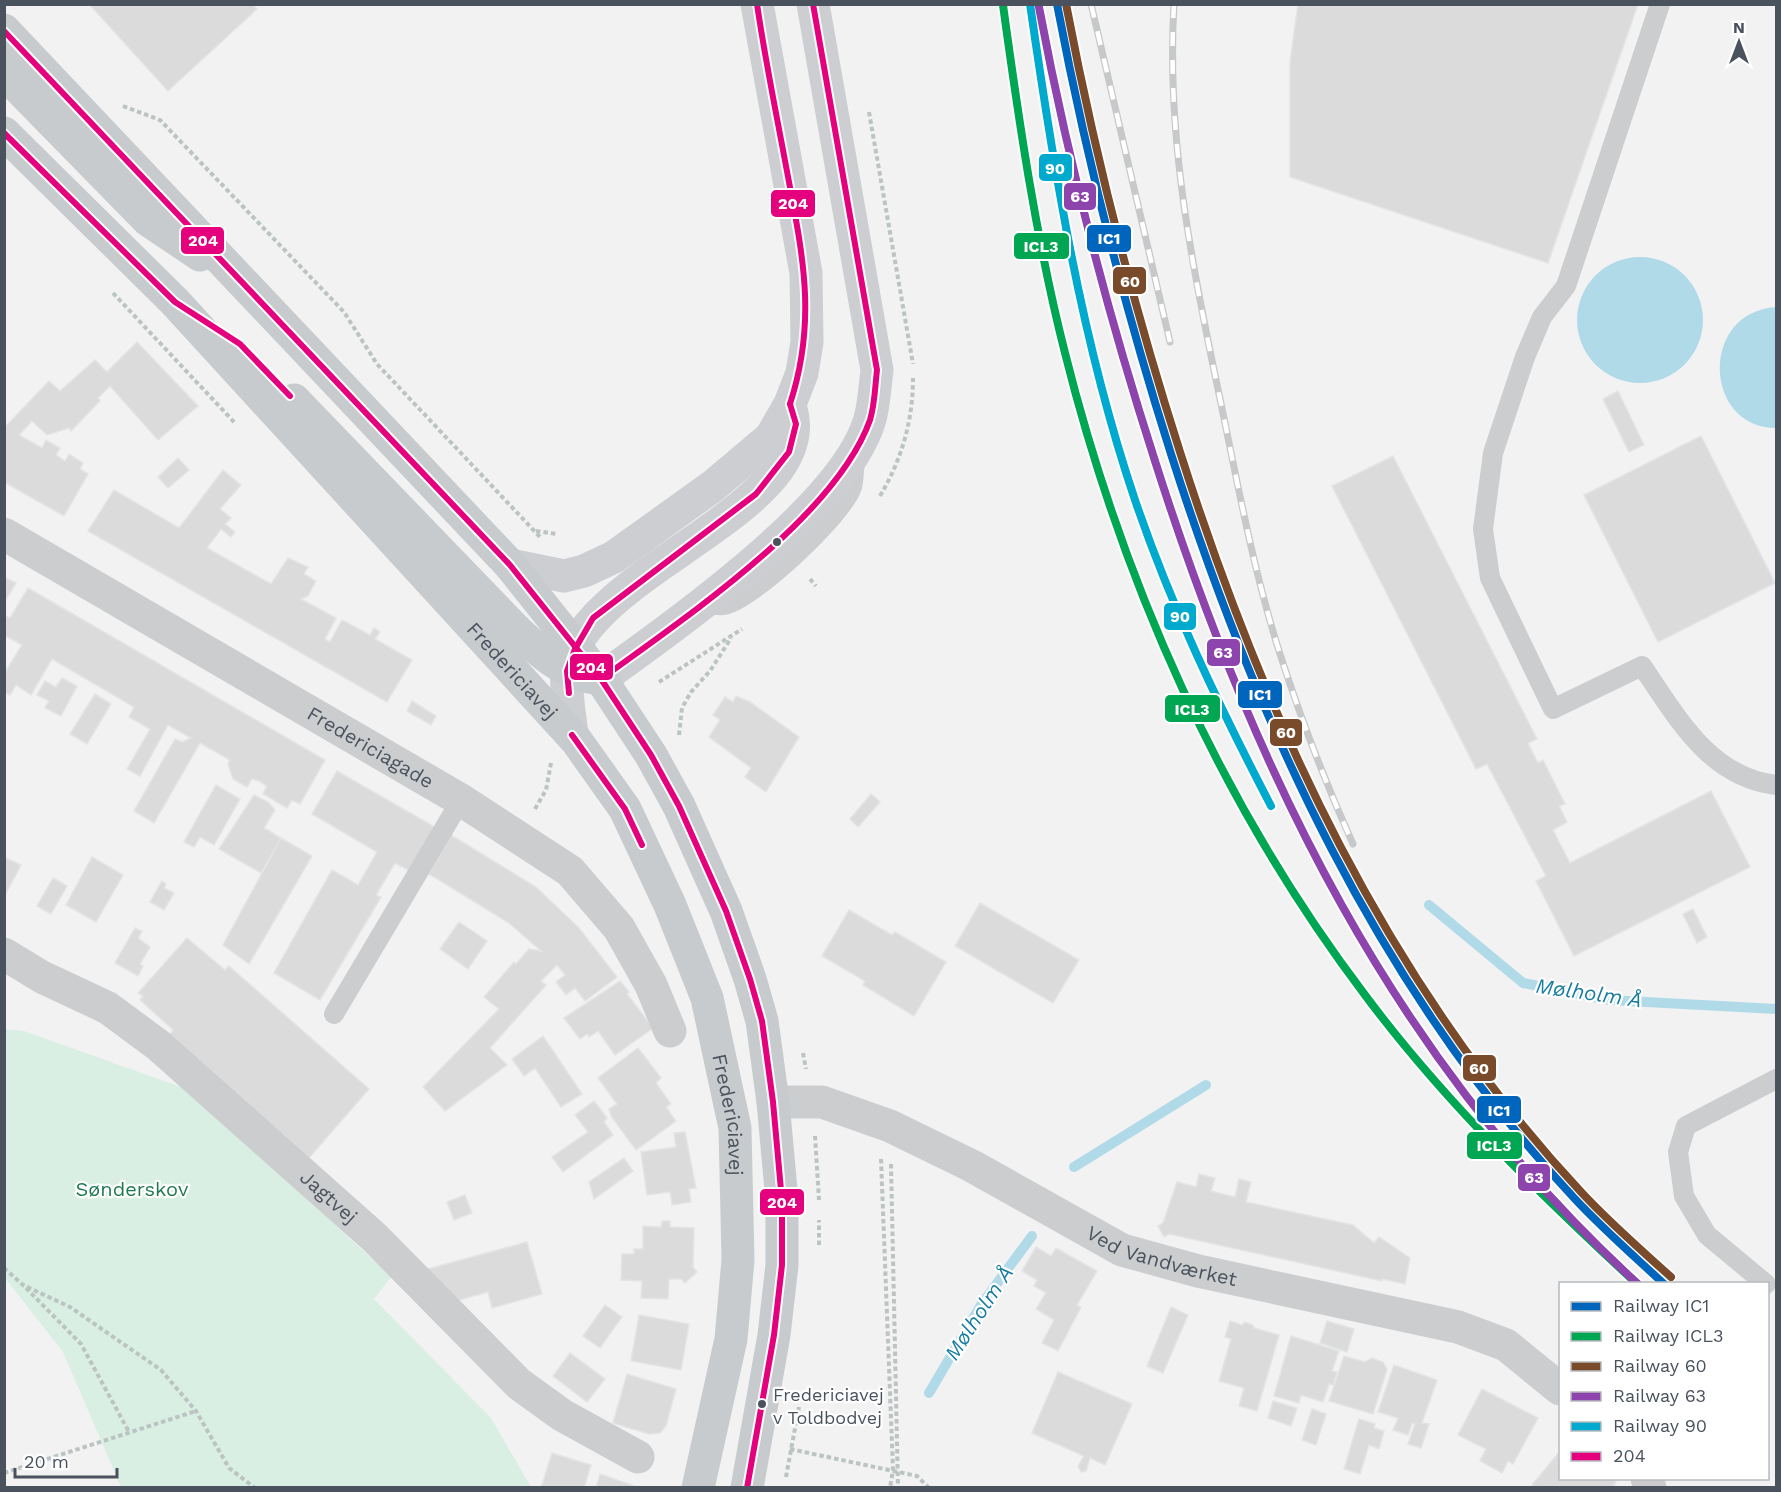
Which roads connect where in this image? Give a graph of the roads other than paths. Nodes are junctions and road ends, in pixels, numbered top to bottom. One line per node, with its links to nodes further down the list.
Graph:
1 (757, 4): 9 (main road)
2 (813, 4): 13 (main road)
3 (1660, 4): 15 (lane)
4 (4, 30): 7 (main road)
5 (4, 73): 7 (main road)
6 (4, 133): 8 (main road, Fredericiavej)
7 (252, 289): 11 (main road)
8 (175, 302): 12 (main road); 14 (main road, Fredericiavej)
9 (790, 404): 11 (main road); 12 (main road)
10 (4, 534): 16 (street, Fredericiagade)
11 (510, 565): 12 (main road)
12 (571, 660): 13 (main road); 14 (main road)
13 (601, 679): 21 (main road)
14 (562, 748): 25 (main road, Fredericiavej)
15 (1776, 785)
16 (461, 800): 18 (lane); 19 (street, Fredericiagade)
17 (4, 954): 24 (street, Jagtvej)
18 (334, 1014)
19 (670, 1031)
20 (1776, 1079): 22 (lane)
21 (772, 1102): 23 (street, Ved Vandværket); 26 (main road)
22 (1765, 1282)
23 (1559, 1388)
24 (638, 1457)
25 (698, 1488)
26 (747, 1488)

